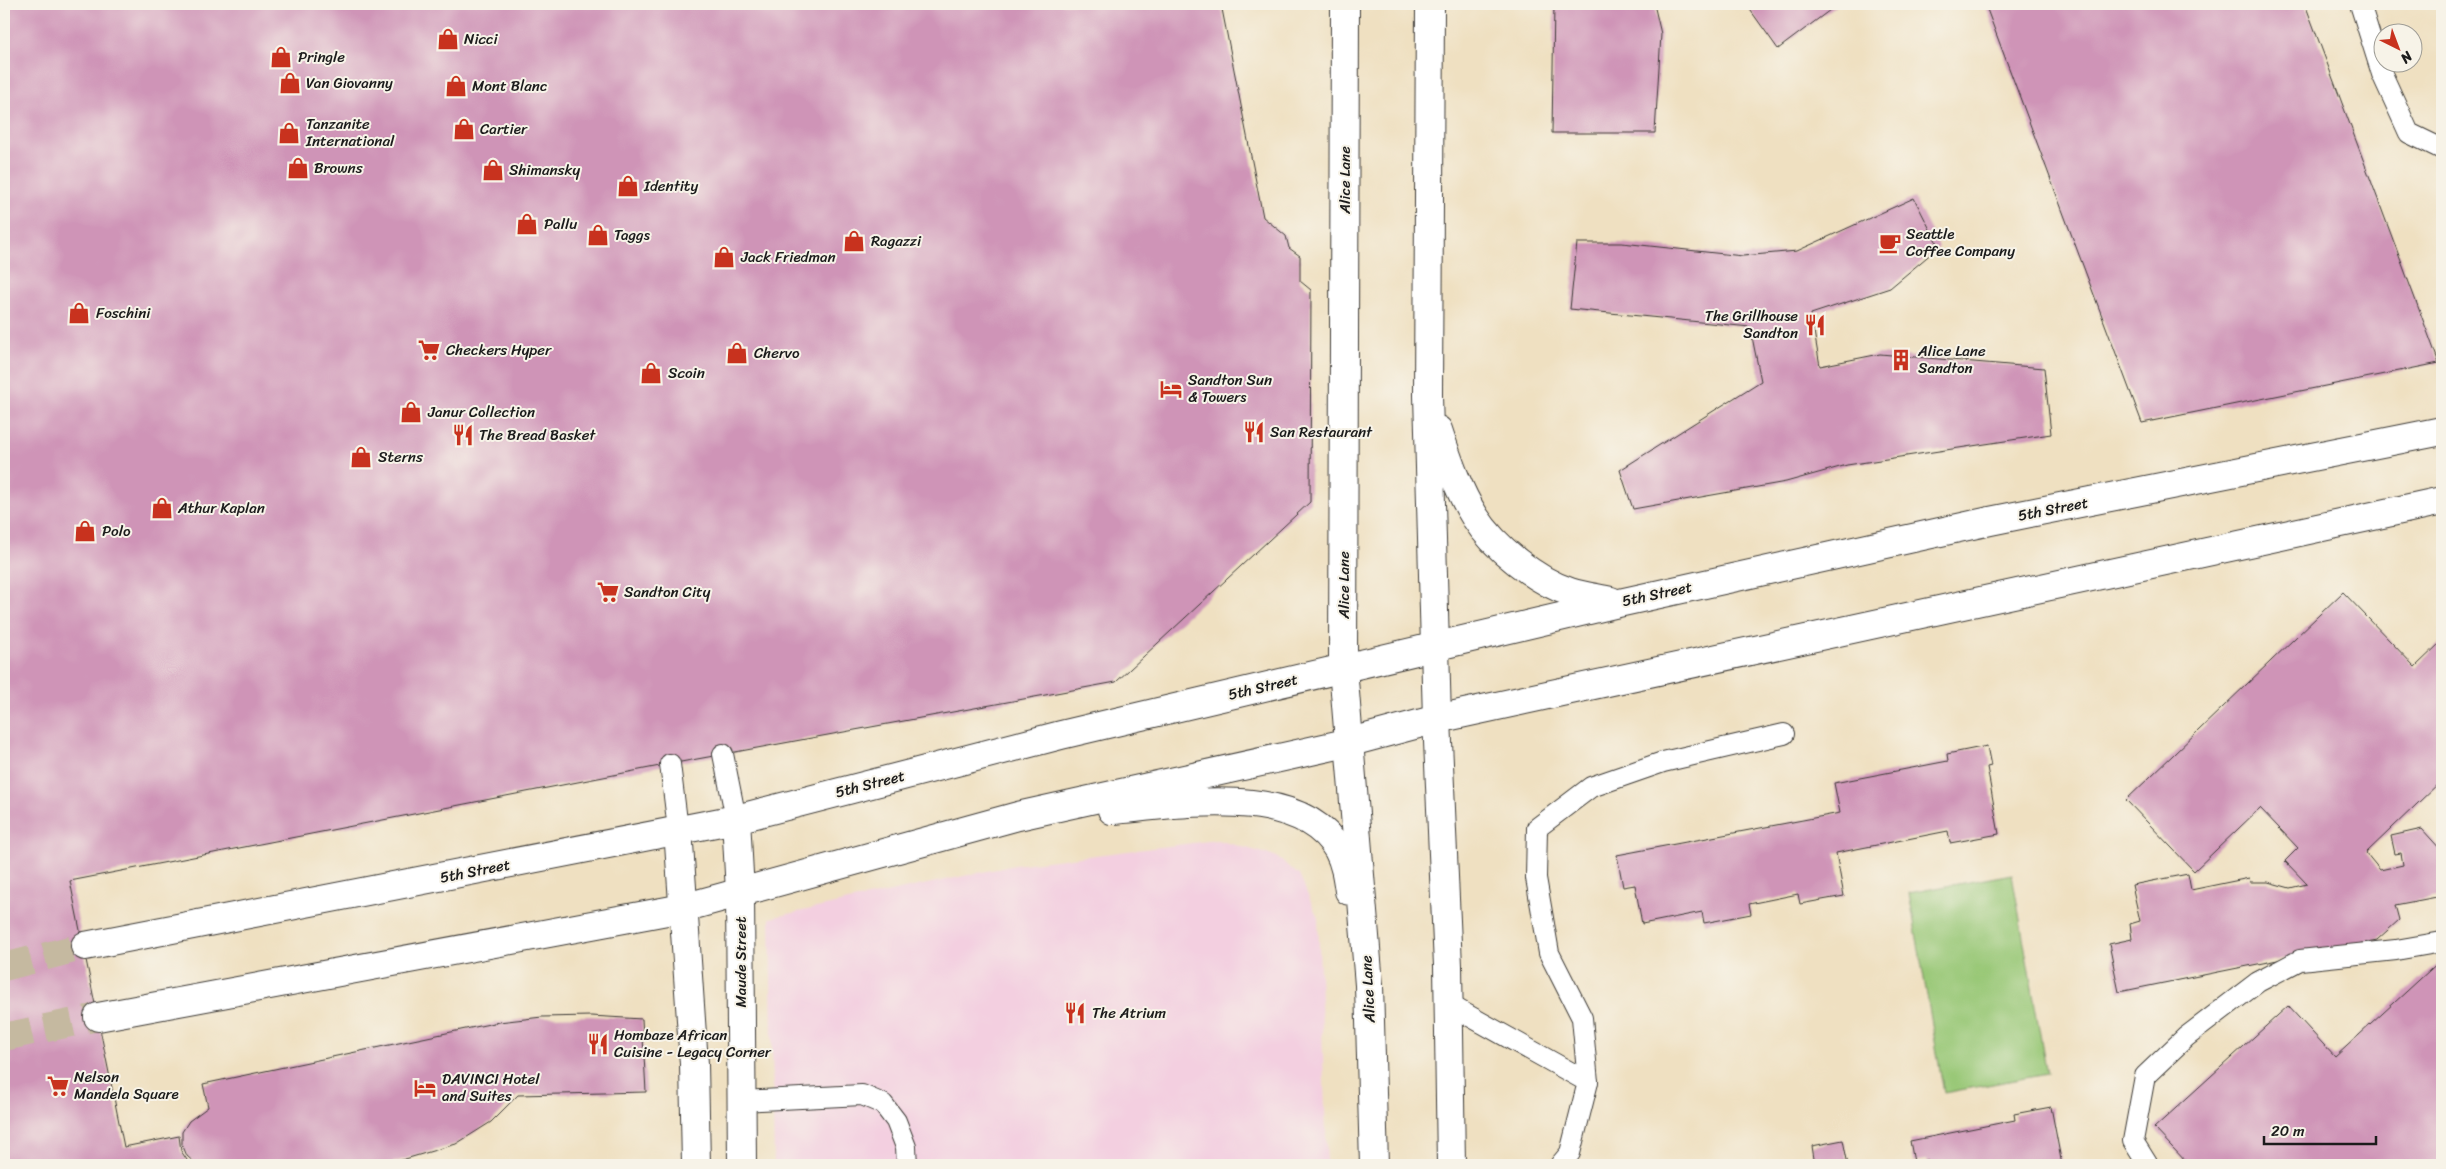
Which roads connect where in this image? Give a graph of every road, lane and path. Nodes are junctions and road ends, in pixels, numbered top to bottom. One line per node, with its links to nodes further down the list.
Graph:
1 (1345, 4): 10 (street, Alice Lane)
2 (1430, 4): 5 (street)
3 (2360, 4): 4 (lane)
4 (2442, 149)
5 (1428, 395): 8 (street); 9 (street)
6 (2442, 431): 8 (street, 5th Street)
7 (2437, 505): 11 (street)
8 (1619, 603): 9 (street, 5th Street)
9 (1437, 646): 10 (street, 5th Street); 11 (street)
10 (1344, 668): 13 (street, Alice Lane); 17 (street, 5th Street)
11 (1437, 719): 13 (street); 24 (street)
12 (1784, 734): 26 (lane)
13 (1350, 742): 16 (street); 23 (street, Alice Lane)
14 (722, 754): 17 (lane)
15 (670, 764): 18 (lane)
16 (1018, 816): 19 (street); 23 (street)
17 (736, 819): 18 (street, 5th Street); 19 (street, Maude Street)
18 (678, 829): 20 (street); 22 (street, 5th Street)
19 (740, 892): 20 (street); 27 (street, Maude Street)
20 (683, 908): 25 (street); 28 (street)
21 (2442, 942): 34 (lane)
22 (85, 946)
23 (1369, 985): 31 (street, Alice Lane)
24 (1448, 1004): 26 (lane); 32 (street)
25 (98, 1017)
26 (1588, 1082): 33 (lane)
27 (742, 1101): 29 (street, Maude Street); 30 (lane)
28 (696, 1165)
29 (742, 1165)
30 (907, 1165)
31 (1374, 1165)
32 (1451, 1165)
33 (1560, 1165)
34 (2148, 1165)

